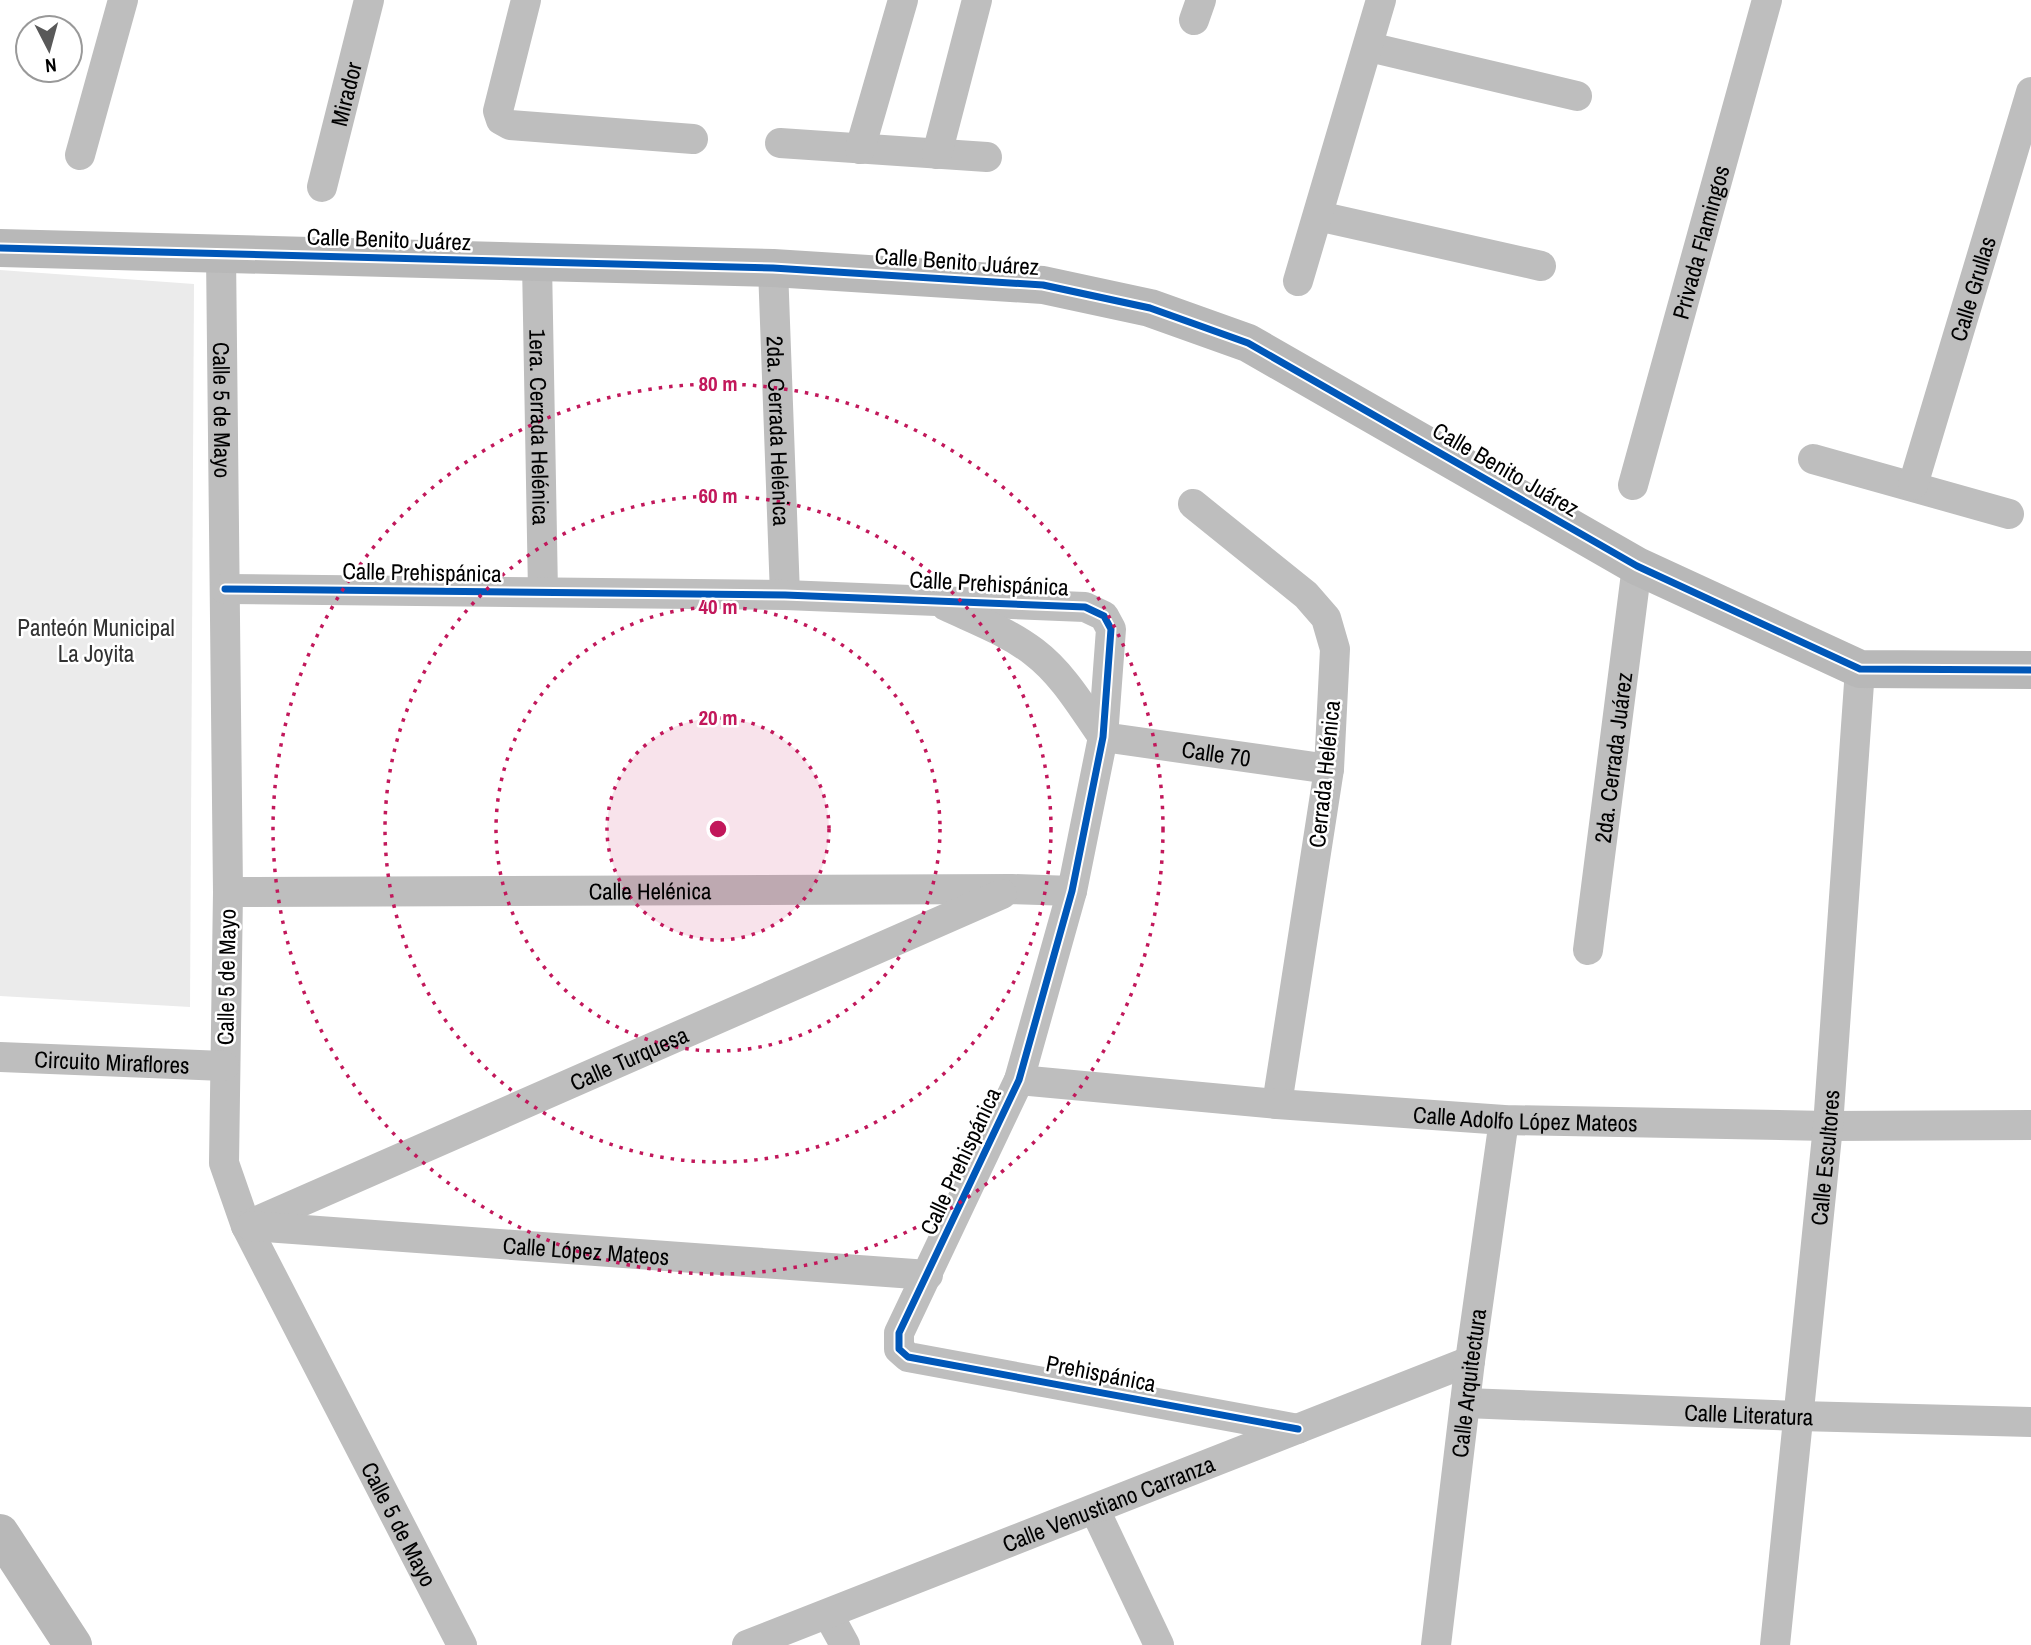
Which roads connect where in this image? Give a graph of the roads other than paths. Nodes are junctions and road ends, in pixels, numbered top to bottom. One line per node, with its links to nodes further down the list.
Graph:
1 (123, 0): 15 (street)
2 (369, 0): 17 (street, Mirador)
3 (526, 0): 11 (street)
4 (903, 0): 13 (street)
5 (977, 0): 14 (street)
6 (1381, 0): 8 (street)
7 (1767, 0): 26 (street, Privada Flamingos)
8 (1369, 47): 10 (street); 18 (street)
9 (2031, 92): 27 (street, Calle Grullas)
10 (1577, 96)
11 (693, 139)
12 (780, 143): 13 (street)
13 (860, 149): 14 (street)
14 (937, 154): 16 (street)
15 (80, 155)
16 (987, 157)
17 (322, 187)
18 (1318, 216): 22 (street); 24 (street)
19 (0, 248): 20 (street, Calle Benito Juárez)
20 (222, 254): 21 (street, Calle Benito Juárez); 31 (street, Calle 5 de Mayo)
21 (537, 262): 23 (street, Calle Benito Juárez); 32 (street, 1era. Cerrada Helénica)
22 (1541, 266)
23 (773, 268): 30 (street, Calle Benito Juárez); 33 (street, 2da. Cerrada Helénica)
24 (1298, 281)
25 (1813, 459): 27 (street)
26 (1633, 485)
27 (1913, 485): 29 (street)
28 (1193, 504): 38 (street, Cerrada Helénica)
29 (2009, 514)
30 (1637, 566): 35 (street, Calle Benito Juárez); 42 (street, 2da. Cerrada Juárez)
31 (225, 589): 32 (street, Calle Prehispánica); 41 (street, Calle 5 de Mayo)
32 (543, 592): 33 (street, Calle Prehispánica)
33 (785, 595): 34 (street, Calle Prehispánica)
34 (931, 600): 37 (street); 37 (street, Calle Prehispánica)
35 (1860, 668): 36 (street, Calle Benito Juárez); 49 (street, Calle Escultores)
36 (2031, 670)
37 (1103, 737): 38 (street, Calle 70); 40 (street, Calle Prehispánica)
38 (1328, 769): 46 (street, Cerrada Helénica)
39 (1012, 890): 40 (street, Calle Helénica); 41 (street, Calle Helénica); 50 (street, Calle Turquesa)
40 (1072, 891): 45 (street, Calle Prehispánica)
41 (228, 892): 44 (street, Calle 5 de Mayo)
42 (1588, 950)
43 (0, 1057): 44 (street, Circuito Miraflores)
44 (224, 1066): 50 (street, Calle 5 de Mayo)
45 (1019, 1080): 46 (street, Calle Adolfo López Mateos); 51 (street, Calle Prehispánica)
46 (1278, 1104): 47 (street, Calle Adolfo López Mateos)
47 (1504, 1120): 49 (street, Calle Adolfo López Mateos); 53 (street, Calle Arquitectura)
48 (2031, 1125): 49 (street, Calle Adolfo López Mateos)
49 (1828, 1126): 55 (street, Calle Escultores)
50 (246, 1226): 51 (street, Calle López Mateos); 62 (street, Calle 5 de Mayo)
51 (928, 1275): 52 (street, Calle Prehispánica)
52 (899, 1349): 57 (street, Prehispánica)
53 (1470, 1361): 54 (street, Calle Arquitectura); 57 (street, Calle Venustiano Carranza)
54 (1465, 1403): 55 (street, Calle Literatura); 66 (street, Calle Arquitectura)
55 (1799, 1416): 56 (street, Calle Literatura); 67 (street, Calle Escultores)
56 (2031, 1422)
57 (1298, 1429): 58 (street, Calle Venustiano Carranza)
58 (1095, 1510): 60 (street, Calle Venustiano Carranza); 65 (street)
59 (0, 1533): 61 (street)
60 (828, 1614): 63 (street, Calle Venustiano Carranza); 64 (street)
61 (73, 1645)
62 (462, 1645)
63 (747, 1645)
64 (845, 1645)
65 (1159, 1645)
66 (1436, 1645)
67 (1775, 1645)

